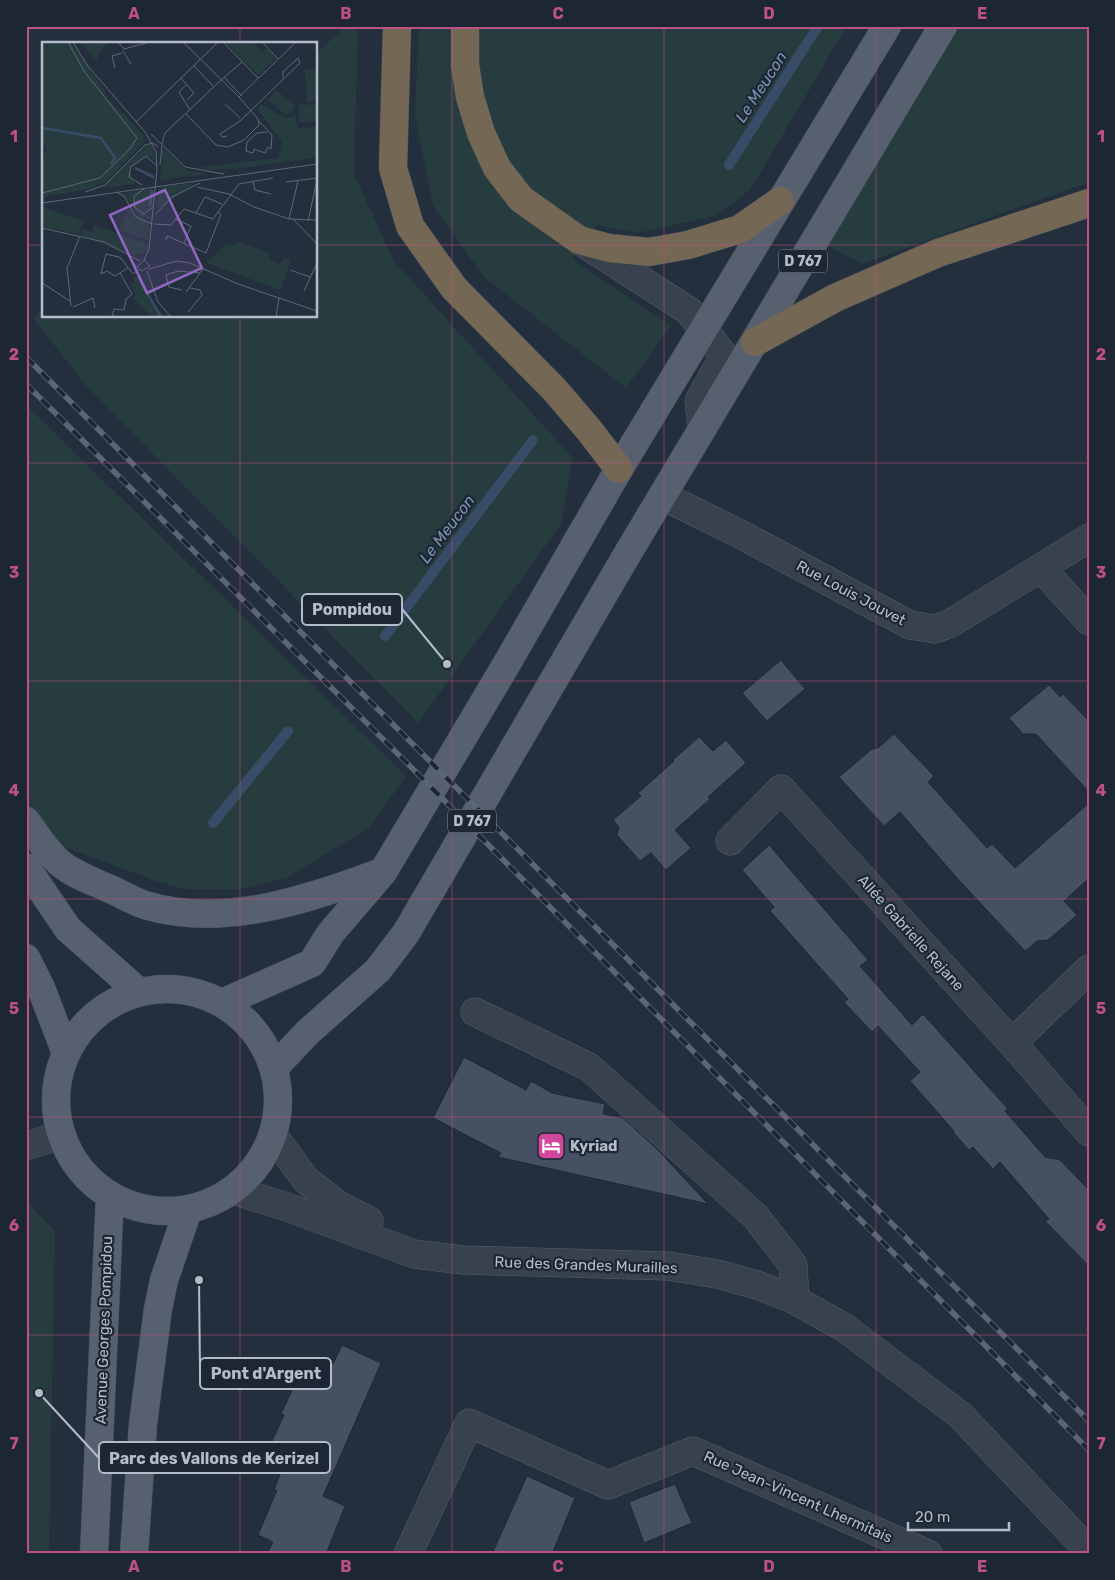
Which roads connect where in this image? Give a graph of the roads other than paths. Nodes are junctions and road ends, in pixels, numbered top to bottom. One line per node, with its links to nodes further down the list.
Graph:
1 (397, 26): 11 (highway)
2 (465, 26): 7 (highway)
3 (887, 26): 5 (main road)
4 (943, 26): 9 (main road, D 767)
5 (780, 201): 7 (highway); 8 (main road)
6 (1089, 203): 9 (highway)
7 (579, 240): 8 (street)
8 (703, 332): 10 (street); 11 (main road)
9 (755, 342): 10 (main road, D 767)
10 (702, 428): 12 (main road, D 767)
11 (619, 469): 19 (main road)
12 (663, 496): 14 (street, Rue Louis Jouvet); 27 (main road, D 767)
13 (1089, 538): 14 (street, Rue Louis Jouvet)
14 (1041, 568): 15 (street)
15 (1089, 621)
16 (26, 821): 19 (main road)
17 (730, 841): 25 (street, Allée Gabrielle Rejane)
18 (26, 867): 22 (main road)
19 (383, 872): 23 (main road)
20 (26, 958): 26 (main road)
21 (1089, 969): 25 (street)
22 (139, 992): 23 (main road); 26 (main road)
23 (222, 1003): 27 (main road)
24 (475, 1012): 36 (street)
25 (1012, 1043): 28 (street, Allée Gabrielle Rejane)
26 (66, 1052): 29 (main road)
27 (274, 1068): 30 (main road)
28 (1089, 1132)
29 (62, 1135): 31 (street); 33 (main road)
30 (273, 1135): 32 (main road); 35 (street, Rue des Grandes Murailles)
31 (26, 1146)
32 (233, 1190): 34 (main road); 35 (street, Rue des Grandes Murailles)
33 (110, 1195): 34 (main road); 38 (main road, Avenue Georges Pompidou)
34 (188, 1210): 39 (main road)
35 (463, 1260): 36 (street, Rue des Grandes Murailles)
36 (795, 1300): 37 (street, Rue des Grandes Murailles)
37 (1089, 1552)
38 (94, 1554)
39 (134, 1554)
40 (408, 1554): 41 (street, Rue Jean-Vincent Lhermitais)
41 (928, 1554)

